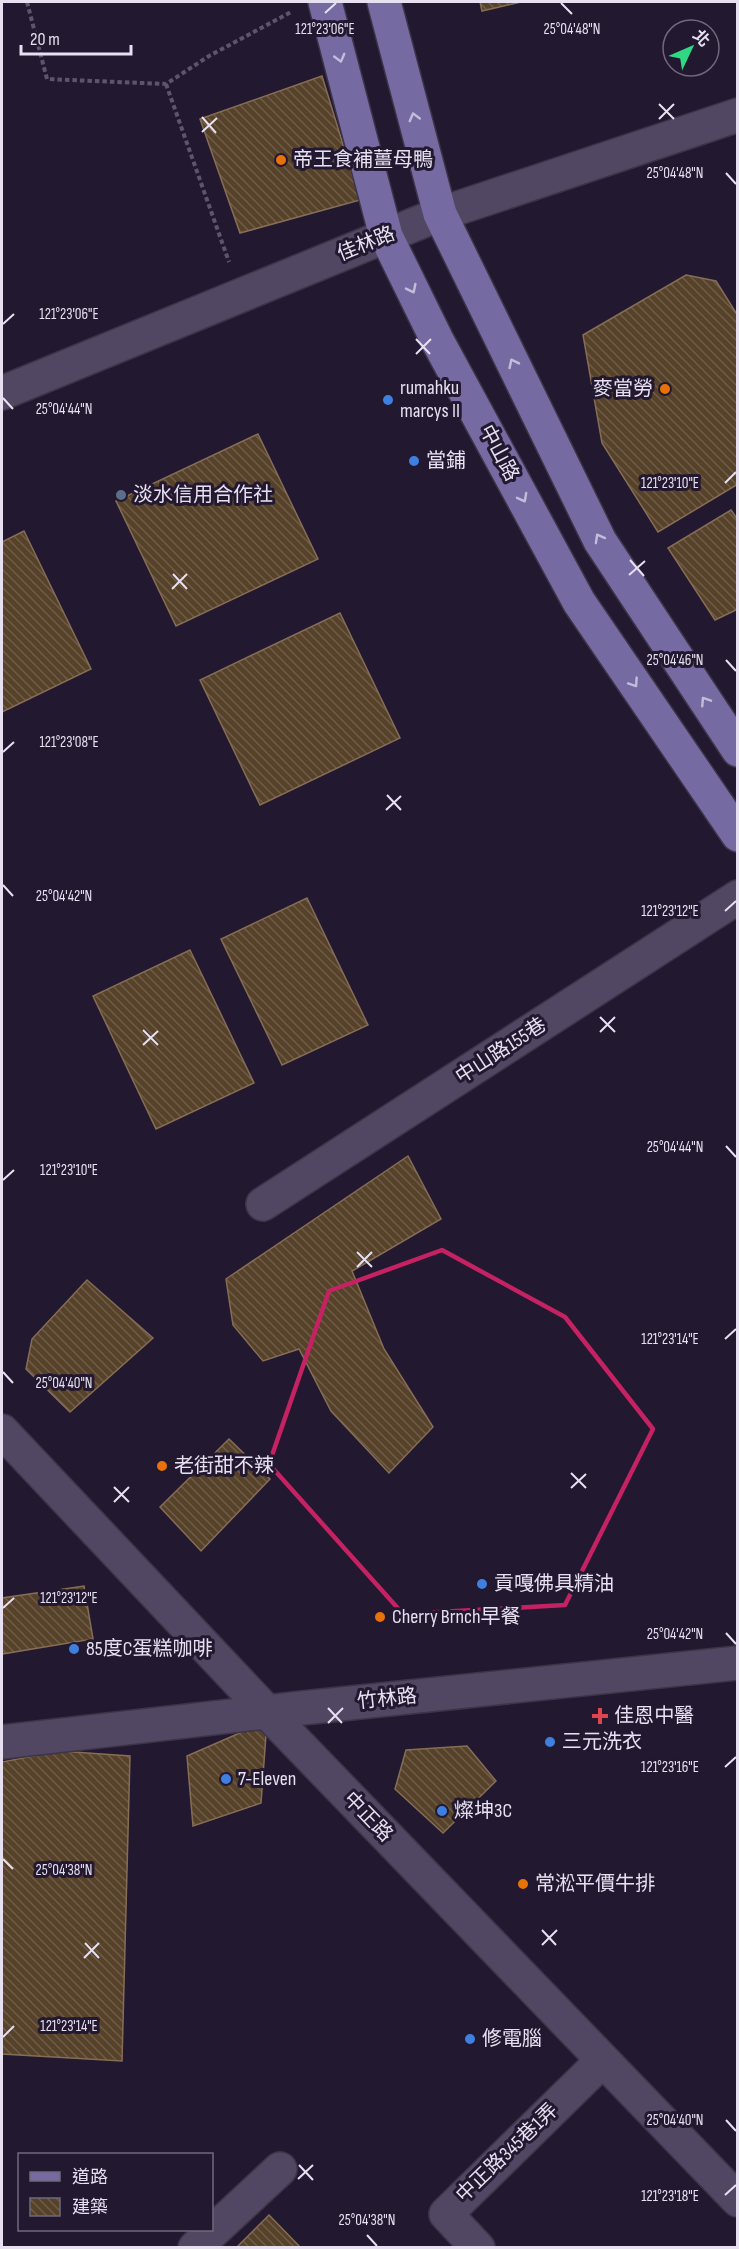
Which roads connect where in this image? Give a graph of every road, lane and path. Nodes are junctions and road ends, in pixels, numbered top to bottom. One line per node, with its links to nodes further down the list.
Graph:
1 (27, 2): 4 (path)
2 (384, 2): 6 (main road, one-way to 2)
3 (313, 4): 4 (path); 7 (main road, 中山路, one-way to 7)
4 (166, 84): 8 (path)
5 (738, 115): 6 (street, 佳林路)
6 (440, 214): 7 (street, 佳林路); 10 (main road, one-way to 6)
7 (386, 236): 9 (street, 佳林路); 11 (main road, 中山路, one-way to 11)
8 (229, 263)
9 (2, 393)
10 (738, 750)
11 (738, 835)
12 (738, 897): 13 (street, 中山路155巷)
13 (263, 1204)
14 (2, 1431): 16 (street, 中正路)
15 (738, 1663): 16 (street, 竹林路)
16 (268, 1713): 17 (street, 竹林路); 18 (street, 中正路)
17 (2, 1742)
18 (603, 2060): 20 (street, 中正路); 24 (street, 中正路345巷1弄)
19 (280, 2169): 21 (street)
20 (738, 2200)
21 (213, 2230)
22 (212, 2231): 23 (street)
23 (195, 2247)
24 (478, 2247)

